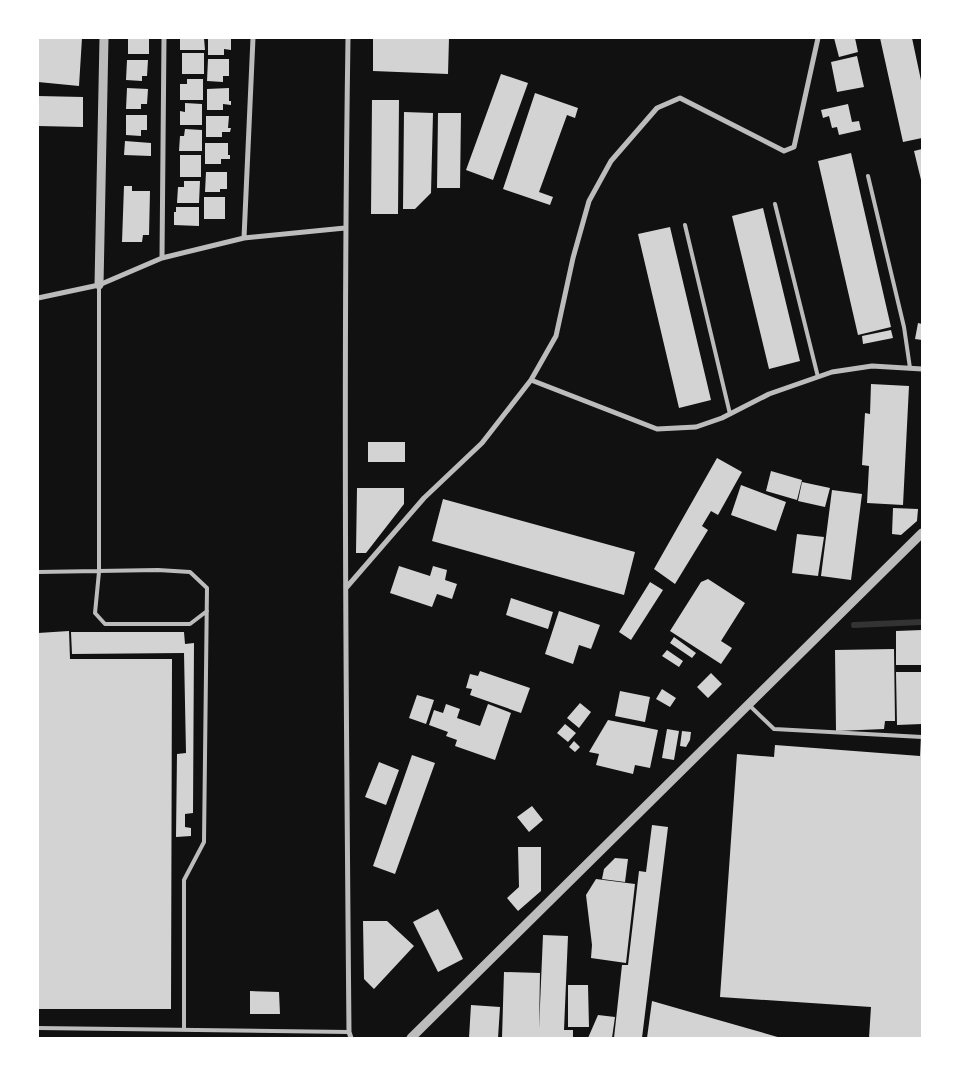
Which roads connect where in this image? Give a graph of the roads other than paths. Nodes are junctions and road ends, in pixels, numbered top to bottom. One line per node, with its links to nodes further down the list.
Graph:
1 (104, 38): 12 (street)
2 (164, 38): 11 (street)
3 (253, 38): 10 (street)
4 (348, 38): 9 (street)
5 (818, 38): 17 (street)
6 (868, 176): 14 (lane)
7 (776, 204): 16 (lane)
8 (685, 225): 18 (lane)
9 (345, 228): 10 (street); 22 (street)
10 (244, 238): 11 (street)
11 (162, 258): 12 (street)
12 (98, 285): 13 (street); 21 (lane)
13 (38, 298)
14 (910, 368): 15 (street); 16 (street)
15 (922, 369)
16 (818, 377): 18 (street)
17 (532, 380): 18 (street); 22 (street)
18 (730, 414)
19 (922, 533): 24 (street)
20 (38, 572): 21 (lane)
21 (99, 572): 23 (lane); 23 (lane)
22 (346, 588): 28 (street)
23 (207, 610): 27 (lane)
24 (749, 705): 25 (lane); 30 (street)
25 (922, 737)
26 (38, 1028): 27 (lane)
27 (184, 1030): 28 (lane)
28 (349, 1032): 29 (street)
29 (351, 1038)
30 (411, 1038)

